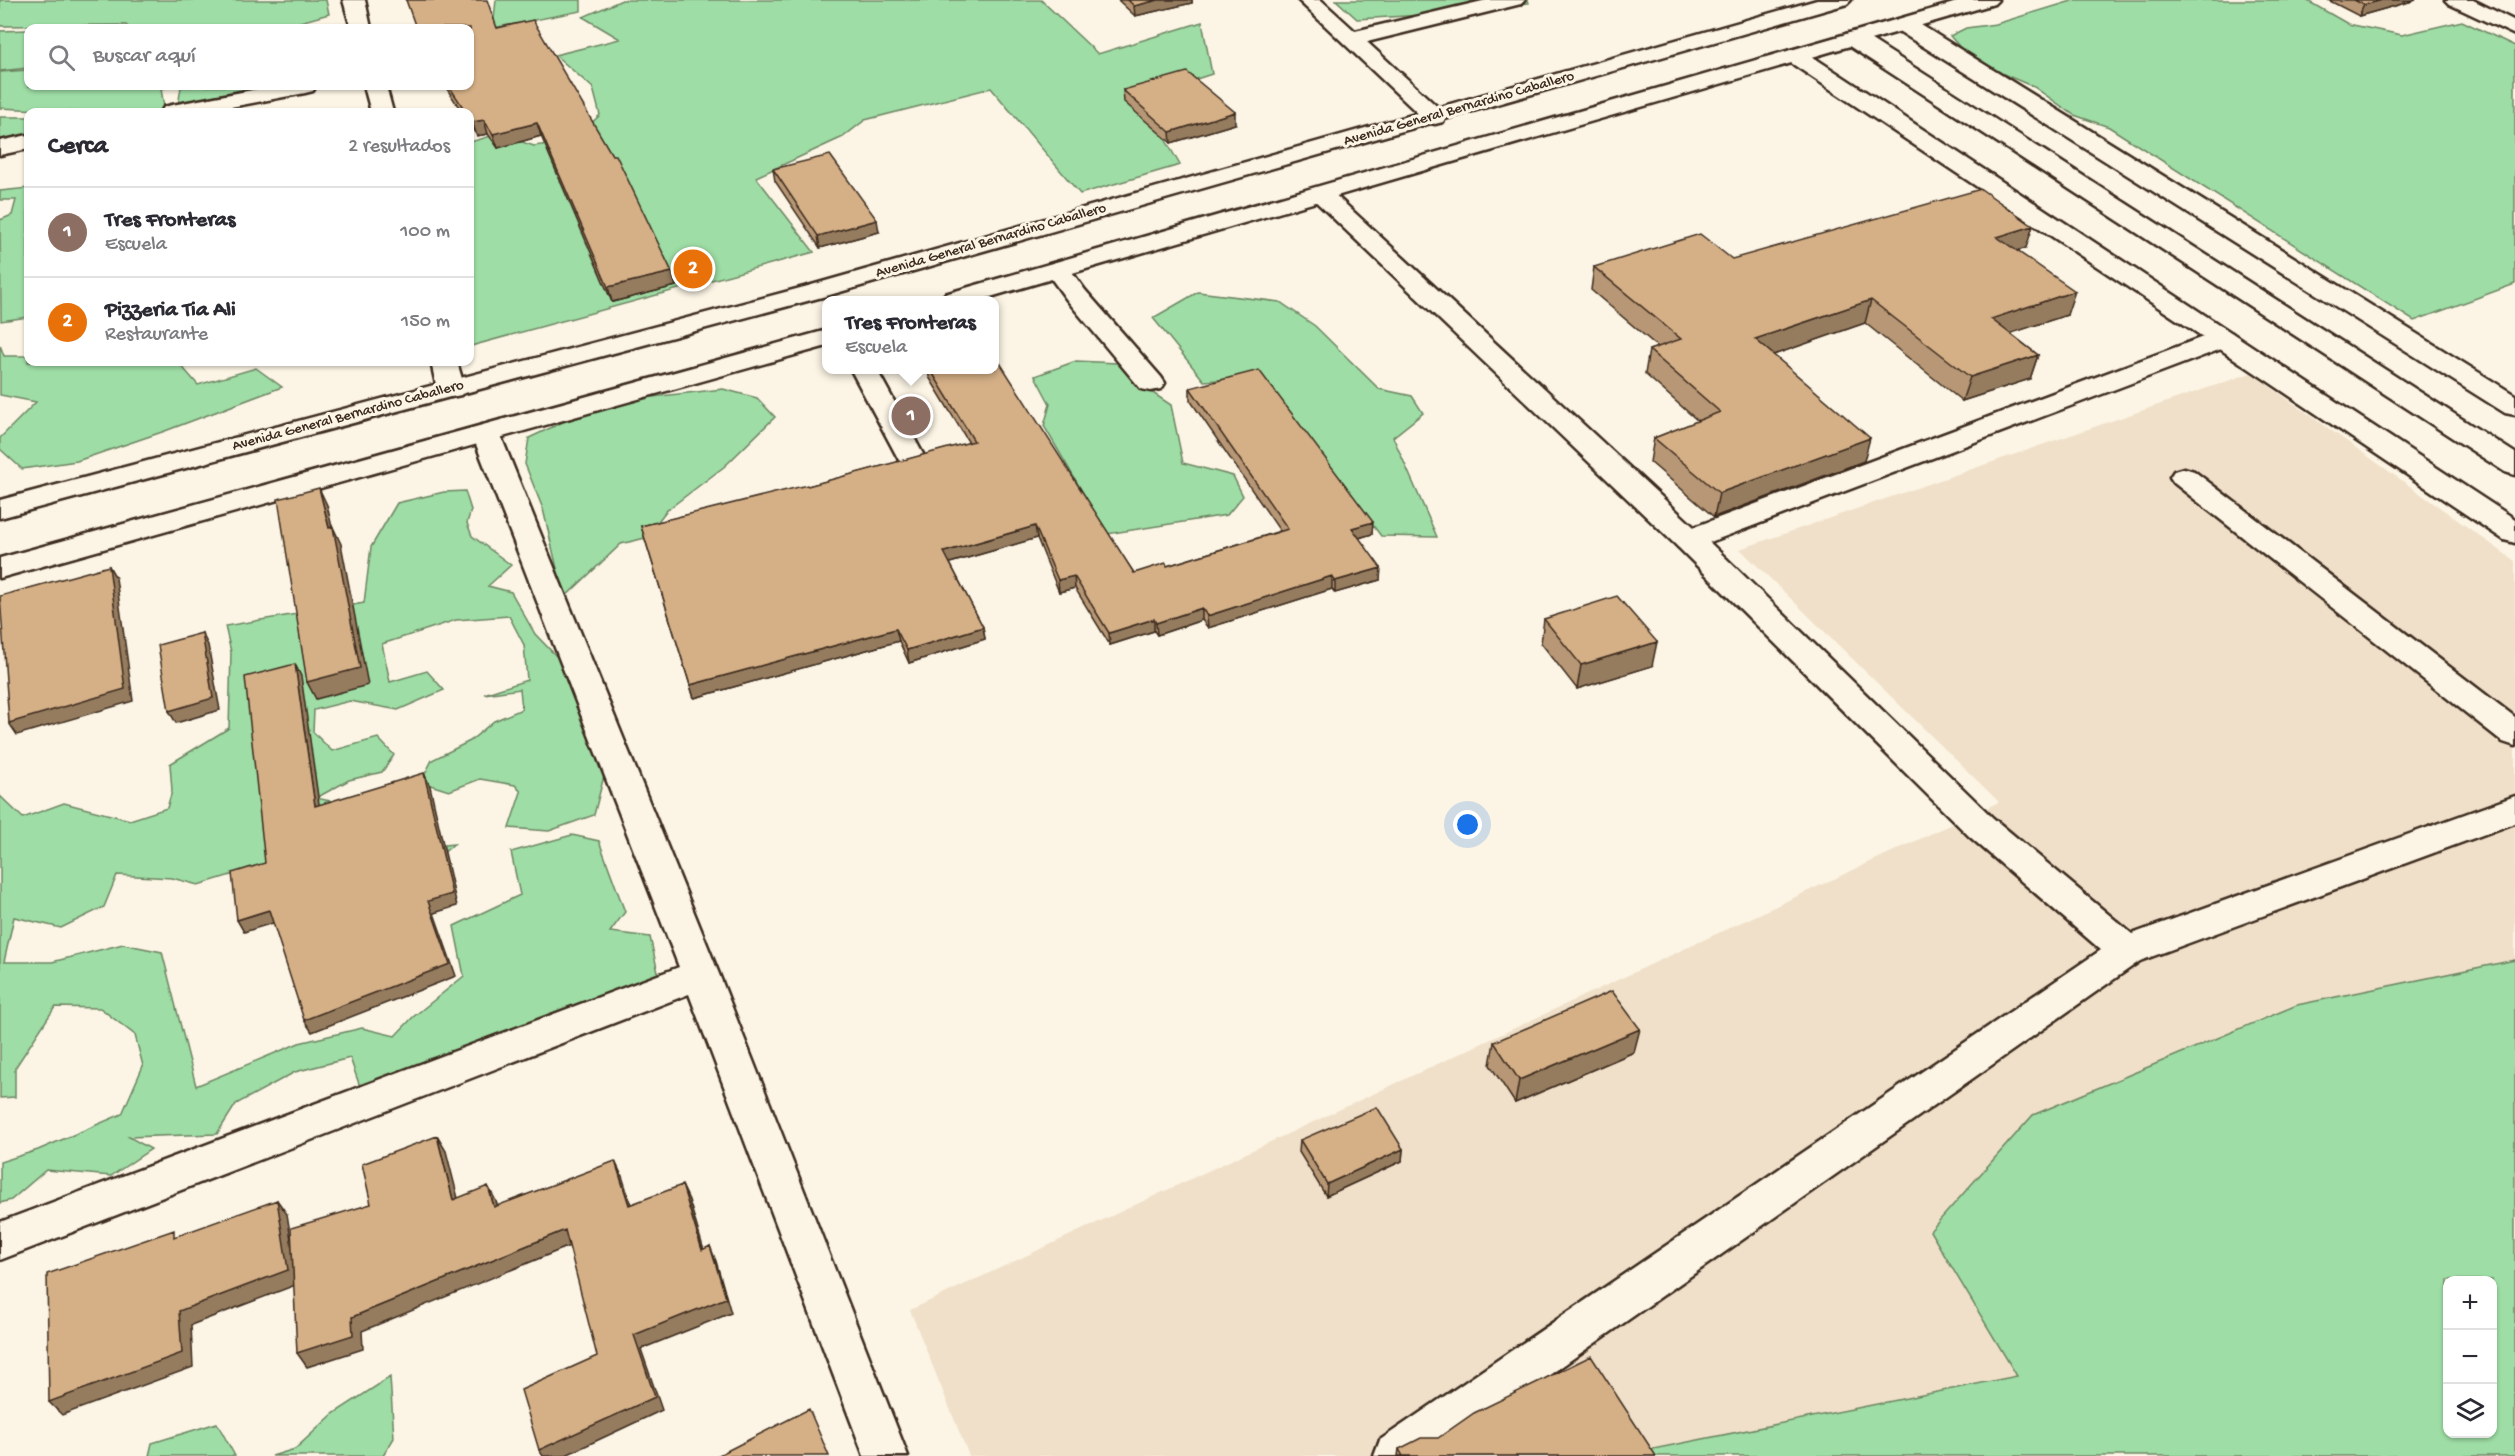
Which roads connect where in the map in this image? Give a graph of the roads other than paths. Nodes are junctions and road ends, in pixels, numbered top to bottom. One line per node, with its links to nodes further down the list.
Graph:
1 (354, 0): 7 (street)
2 (1309, 0): 10 (street)
3 (1514, 0): 10 (street)
4 (1840, 0): 17 (street, Avenida General Bernardino Caballero)
5 (1987, 0): 8 (street)
6 (2456, 0): 9 (street)
7 (360, 24)
8 (1905, 25): 11 (street); 29 (street)
9 (2515, 29)
10 (1351, 39): 17 (street)
11 (1854, 39): 12 (street); 32 (street)
12 (1796, 56): 20 (street); 24 (street)
13 (285, 90): 15 (street)
14 (376, 90): 16 (street)
15 (192, 108)
16 (381, 108)
17 (1435, 117): 28 (street, Avenida General Bernardino Caballero)
18 (24, 143): 19 (street)
19 (0, 148)
20 (1320, 194): 21 (street); 36 (street)
21 (1058, 270): 22 (street); 27 (street)
22 (968, 296)
23 (822, 339): 30 (street)
24 (2223, 339): 35 (street); 36 (street)
25 (445, 366): 28 (street)
26 (867, 374): 31 (street)
27 (1151, 383)
28 (451, 389): 34 (street, Avenida General Bernardino Caballero)
29 (2515, 407)
30 (486, 434): 37 (street); 41 (street)
31 (910, 456)
32 (2515, 466)
33 (2184, 477): 38 (street)
34 (0, 510)
35 (2515, 533)
36 (1689, 540): 40 (street)
37 (0, 568)
38 (2515, 734)
39 (2515, 808): 40 (street)
40 (2127, 951): 44 (street)
41 (700, 974): 42 (street); 43 (street)
42 (0, 1242)
43 (886, 1456)
44 (1396, 1456)

